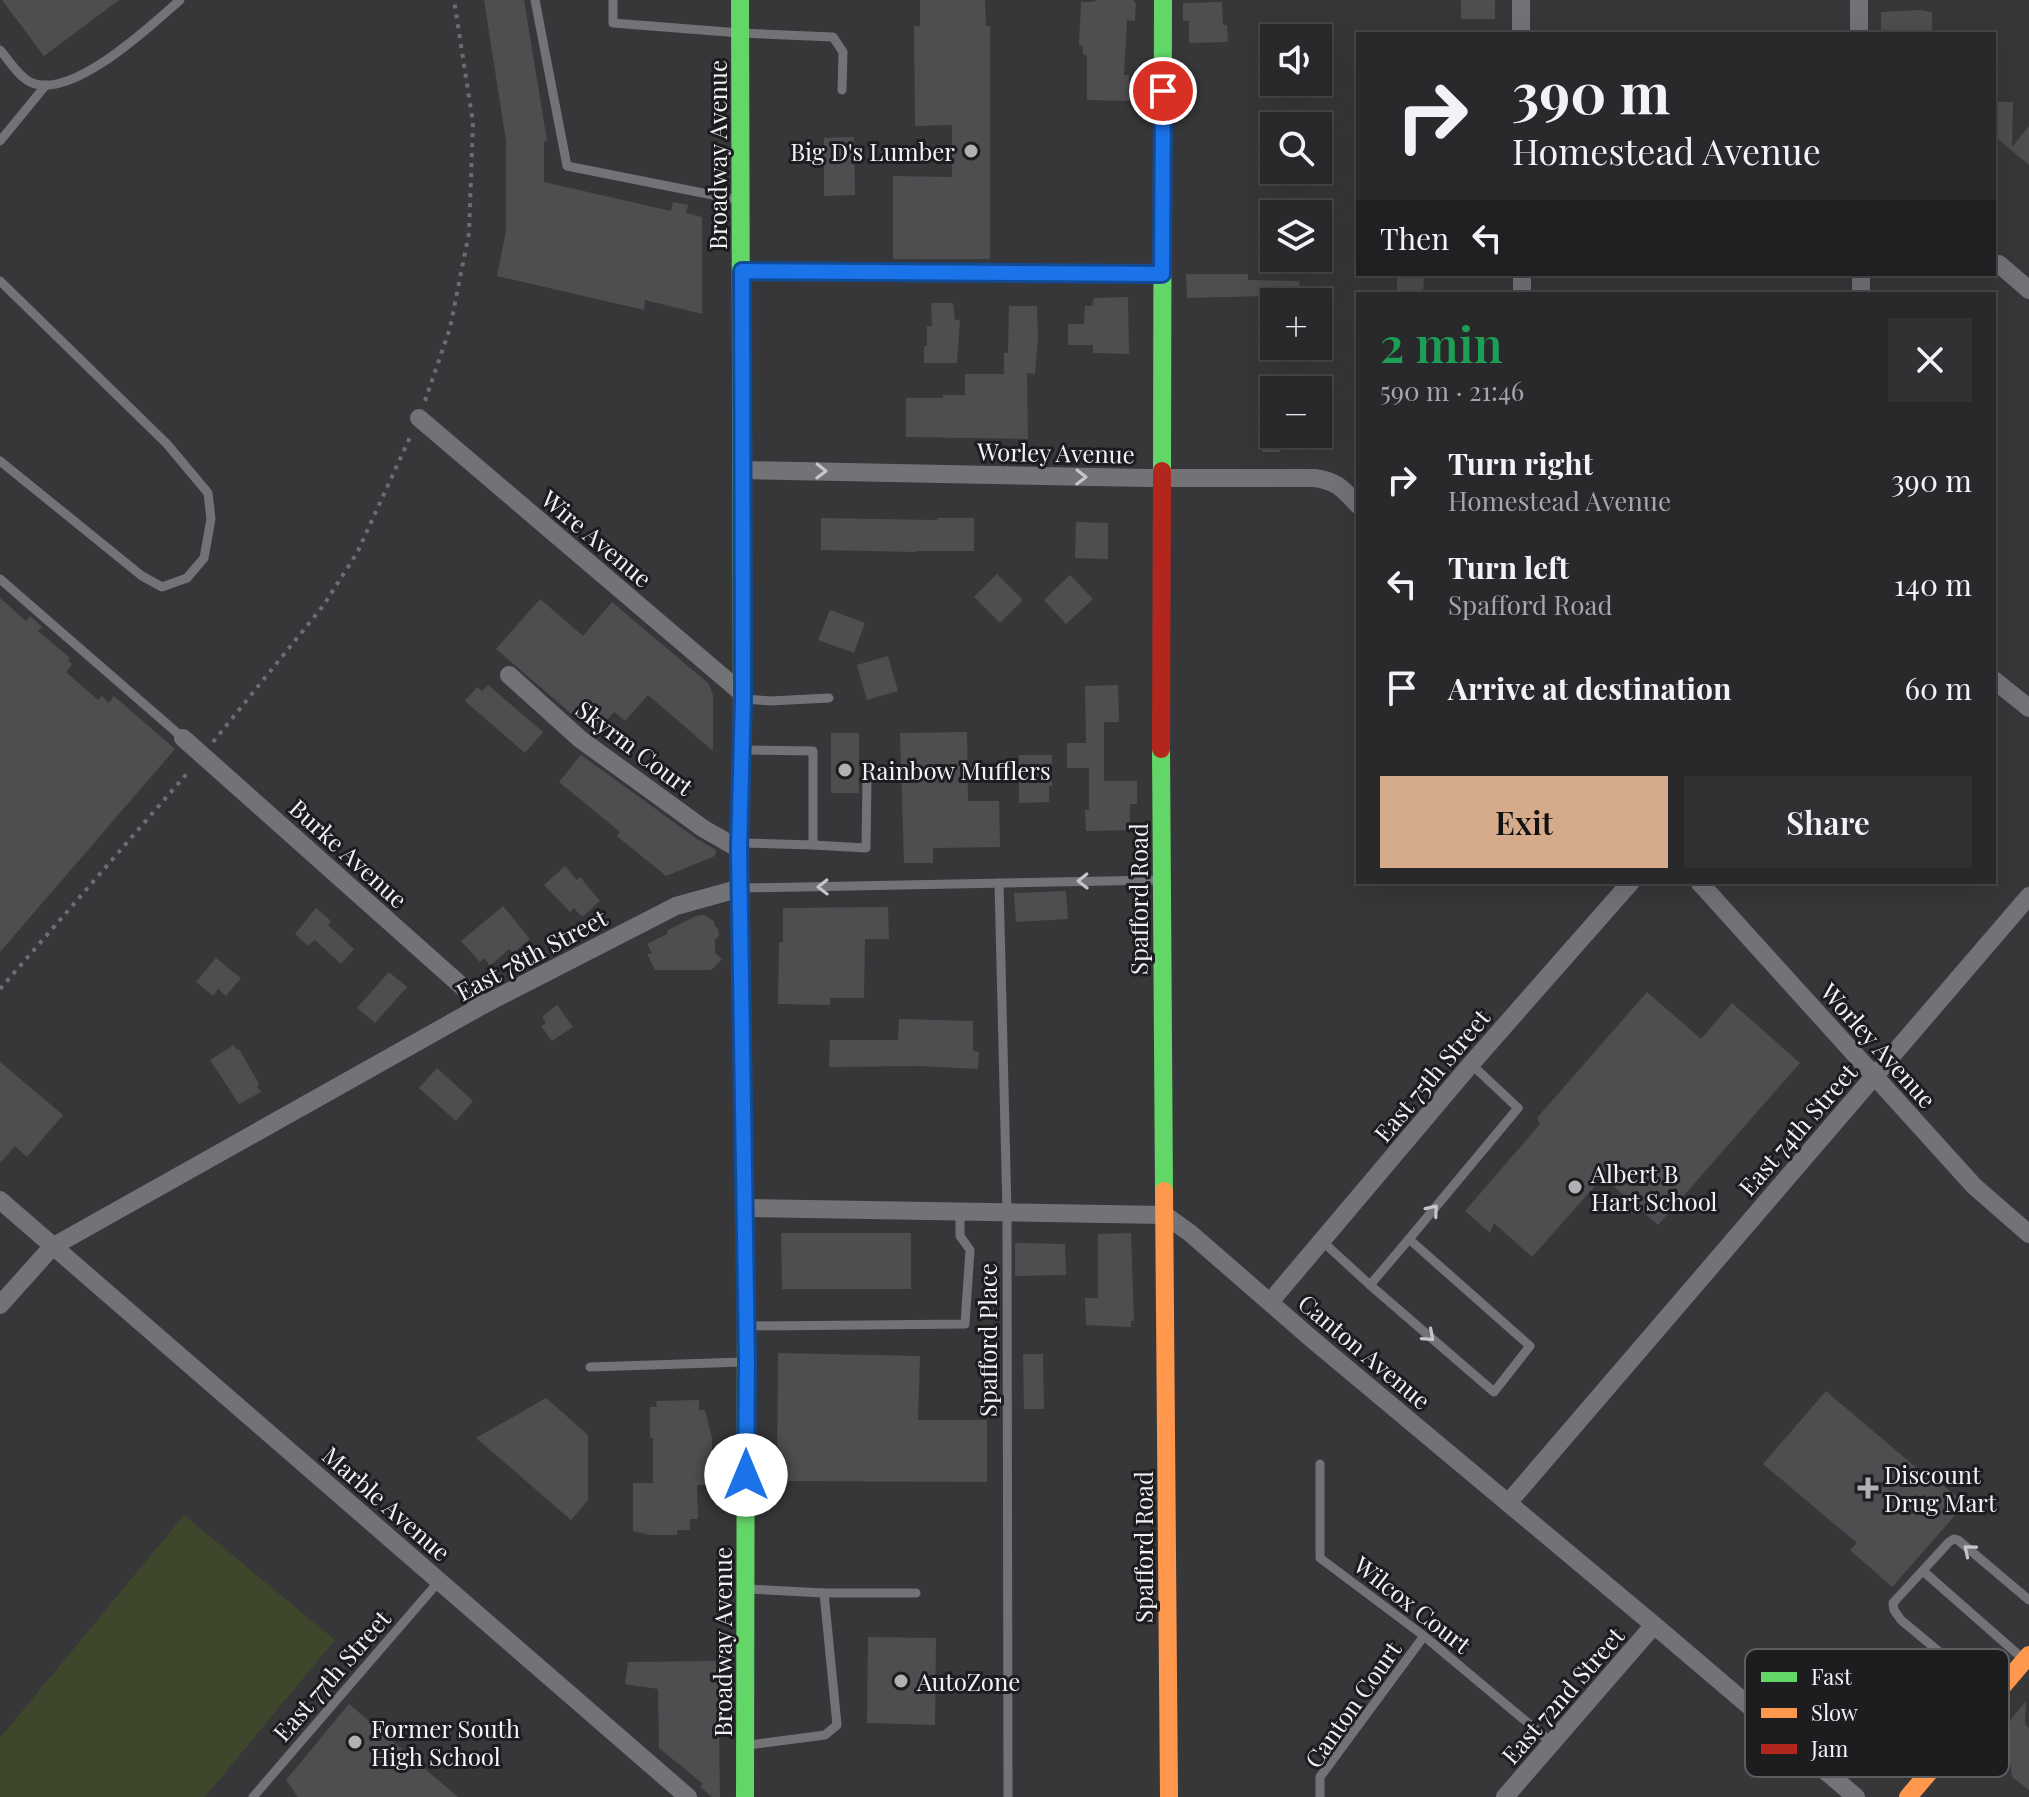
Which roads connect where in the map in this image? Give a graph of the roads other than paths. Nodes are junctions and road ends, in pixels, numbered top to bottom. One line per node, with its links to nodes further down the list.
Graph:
1 (180, 0): 12 (lane)
2 (535, 0): 15 (lane)
3 (613, 0): 10 (lane)
4 (740, 0): 10 (main road, Broadway Avenue)
5 (1163, 0): 18 (main road, Spafford Road)
6 (1521, 0): 8 (street)
7 (1859, 0): 9 (street)
8 (1521, 32)
9 (1859, 32)
10 (740, 33): 13 (lane); 15 (main road, Broadway Avenue)
11 (0, 50): 12 (lane)
12 (46, 85): 14 (lane)
13 (842, 90)
14 (0, 141)
15 (741, 200): 17 (main road, Broadway Avenue)
16 (1996, 264): 20 (street)
17 (742, 271): 18 (street); 23 (main road, Broadway Avenue)
18 (1162, 274): 24 (main road, Spafford Road)
19 (0, 281): 22 (lane)
20 (2029, 290)
21 (419, 418): 29 (street, Wire Avenue)
22 (0, 461)
23 (743, 470): 24 (street, Worley Avenue, one-way to 24); 29 (main road, Broadway Avenue)
24 (1162, 478): 25 (street, Worley Avenue); 37 (main road, Spafford Road)
25 (1356, 503)
26 (0, 579): 32 (lane)
27 (509, 675): 36 (street, Skyrm Court)
28 (1996, 682): 31 (street)
29 (743, 697): 30 (lane); 33 (main road, Broadway Avenue)
30 (829, 698)
31 (2029, 708)
32 (183, 738): 43 (street, Burke Avenue)
33 (742, 750): 35 (lane); 36 (main road, Broadway Avenue)
34 (867, 778): 35 (lane)
35 (813, 845): 36 (lane)
36 (739, 846): 41 (main road, Broadway Avenue)
37 (1161, 880): 38 (lane, East 78th Street, one-way to 38); 50 (main road, Spafford Road)
38 (999, 883): 41 (lane, East 78th Street, one-way to 41); 49 (lane, Spafford Place)
39 (1629, 884): 44 (street, East 75th Street)
40 (1701, 884): 45 (street, Worley Avenue)
41 (741, 888): 43 (street, East 78th Street); 47 (main road, Broadway Avenue)
42 (2029, 896): 45 (street, East 74th Street)
43 (483, 1005): 54 (street, East 78th Street)
44 (1471, 1064): 52 (lane, one-way to 44); 53 (street, East 75th Street)
45 (1874, 1076): 51 (street, Worley Avenue); 62 (street, East 74th Street)
46 (0, 1200): 54 (street, Marble Avenue)
47 (745, 1208): 48 (street); 58 (main road, Broadway Avenue)
48 (960, 1211): 49 (street); 58 (lane)
49 (1007, 1211): 50 (street); 84 (lane, Spafford Place)
50 (1165, 1215): 56 (street, Canton Avenue); 85 (main road, Spafford Road)
51 (2029, 1234)
52 (1409, 1239): 55 (lane); 55 (lane, one-way to 52)
53 (1322, 1241): 55 (lane); 56 (street, East 75th Street)
54 (52, 1247): 57 (street, East 78th Street); 64 (street, Marble Avenue)
55 (1370, 1285)
56 (1270, 1302): 62 (street, Canton Avenue)
57 (0, 1305)
58 (746, 1326): 59 (main road, Broadway Avenue)
59 (747, 1362): 60 (lane); 65 (main road, Broadway Avenue)
60 (590, 1367)
61 (1320, 1464): 70 (lane, Wilcox Court)
62 (1508, 1503): 69 (street, Canton Avenue)
63 (1923, 1571): 68 (lane, one-way to 63); 71 (lane); 72 (lane)
64 (440, 1580): 81 (lane, East 77th Street); 82 (street, Marble Avenue)
65 (746, 1589): 66 (lane); 78 (main road, Broadway Avenue)
66 (824, 1593): 67 (lane); 78 (lane)
67 (916, 1593)
68 (2029, 1600)
69 (1654, 1625): 76 (street, Canton Avenue); 77 (street, East 72nd Street)
70 (1424, 1636): 77 (lane, Wilcox Court); 86 (lane, Canton Court)
71 (1936, 1649)
72 (2009, 1649)
73 (2009, 1649): 74 (lane)
74 (2025, 1664): 75 (main road)
75 (2009, 1681)
76 (1745, 1702)
77 (1552, 1743): 87 (street, East 72nd Street)
78 (746, 1745): 83 (main road, Broadway Avenue)
79 (1833, 1777): 88 (street, Canton Avenue)
80 (1925, 1777): 89 (main road)
81 (253, 1797)
82 (688, 1797)
83 (745, 1797)
84 (1008, 1797)
85 (1169, 1797)
86 (1320, 1797)
87 (1505, 1797)
88 (1856, 1797)
89 (1908, 1797)

